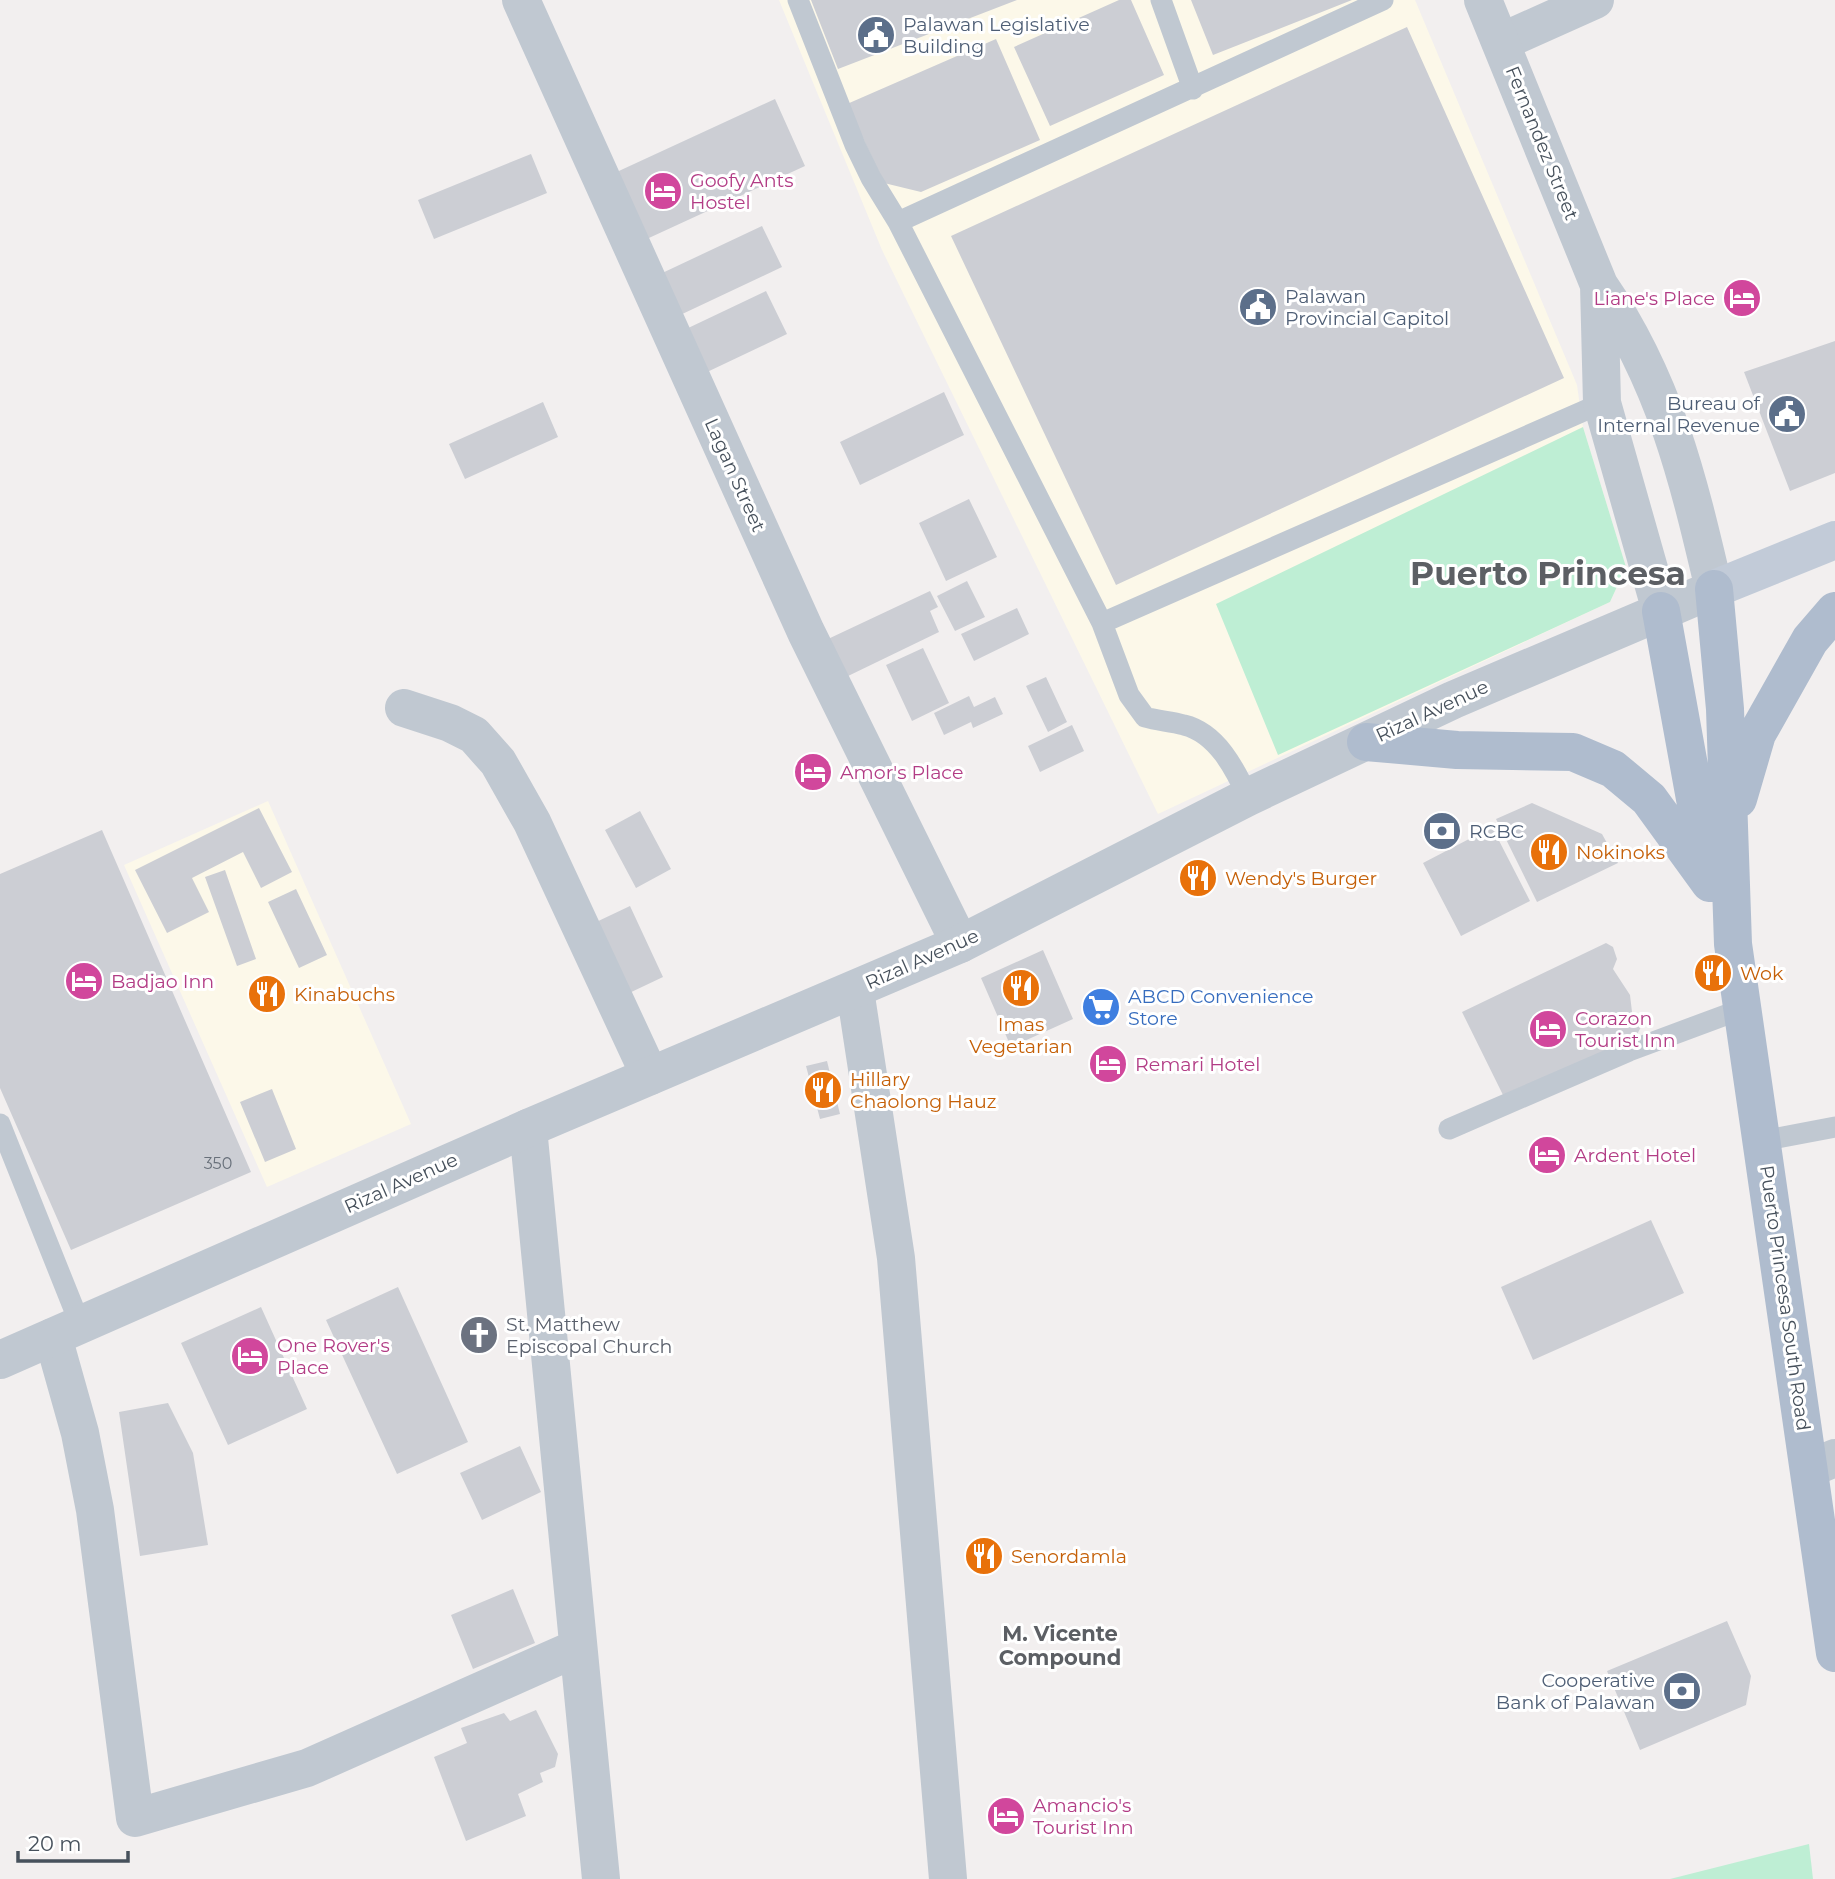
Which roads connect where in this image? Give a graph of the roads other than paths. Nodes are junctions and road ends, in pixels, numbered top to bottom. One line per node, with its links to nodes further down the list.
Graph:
1 (521, 0): 22 (street, Lagan Street)
2 (798, 0): 9 (lane)
3 (1161, 0): 8 (lane)
4 (1483, 0): 7 (street, Fernandez Street)
5 (1595, 0): 7 (street)
6 (1380, 1): 8 (lane)
7 (1501, 42): 10 (street, Fernandez Street)
8 (1193, 89): 9 (lane)
9 (898, 222): 16 (lane)
10 (1599, 285): 11 (street, Fernandez Street); 13 (street, Fernandez Street)
11 (1602, 402): 14 (street, Fernandez Street); 16 (lane)
12 (1835, 540): 13 (main road, Rizal Avenue)
13 (1714, 589): 14 (street, Rizal Avenue); 20 (main road, Puerto Princesa South Road)
14 (1661, 611): 18 (street, Rizal Avenue); 21 (main road, Puerto Princesa South Road)
15 (1835, 611): 20 (main road)
16 (1102, 623): 19 (lane)
17 (404, 708): 26 (street)
18 (1366, 742): 19 (street, Rizal Avenue); 21 (main road)
19 (1248, 797): 22 (street, Rizal Avenue)
20 (1728, 831): 23 (main road, Puerto Princesa South Road)
21 (1710, 883): 23 (main road, Puerto Princesa South Road)
22 (960, 944): 24 (street, Rizal Avenue)
23 (1733, 944): 25 (main road, Puerto Princesa South Road)
24 (855, 990): 26 (street, Rizal Avenue); 38 (street)
25 (1742, 1009): 30 (lane); 31 (main road, Puerto Princesa South Road)
26 (650, 1076): 29 (street, Rizal Avenue)
27 (0, 1124): 32 (lane)
28 (1835, 1127): 31 (lane)
29 (528, 1128): 32 (street, Rizal Avenue); 35 (street)
30 (1449, 1129)
31 (1762, 1141): 34 (main road, Puerto Princesa South Road)
32 (66, 1330): 33 (street, Rizal Avenue); 35 (street)
33 (0, 1360)
34 (1823, 1463): 36 (main road, Puerto Princesa South Road)
35 (577, 1648): 37 (street)
36 (1835, 1653)
37 (601, 1879)
38 (948, 1879)

